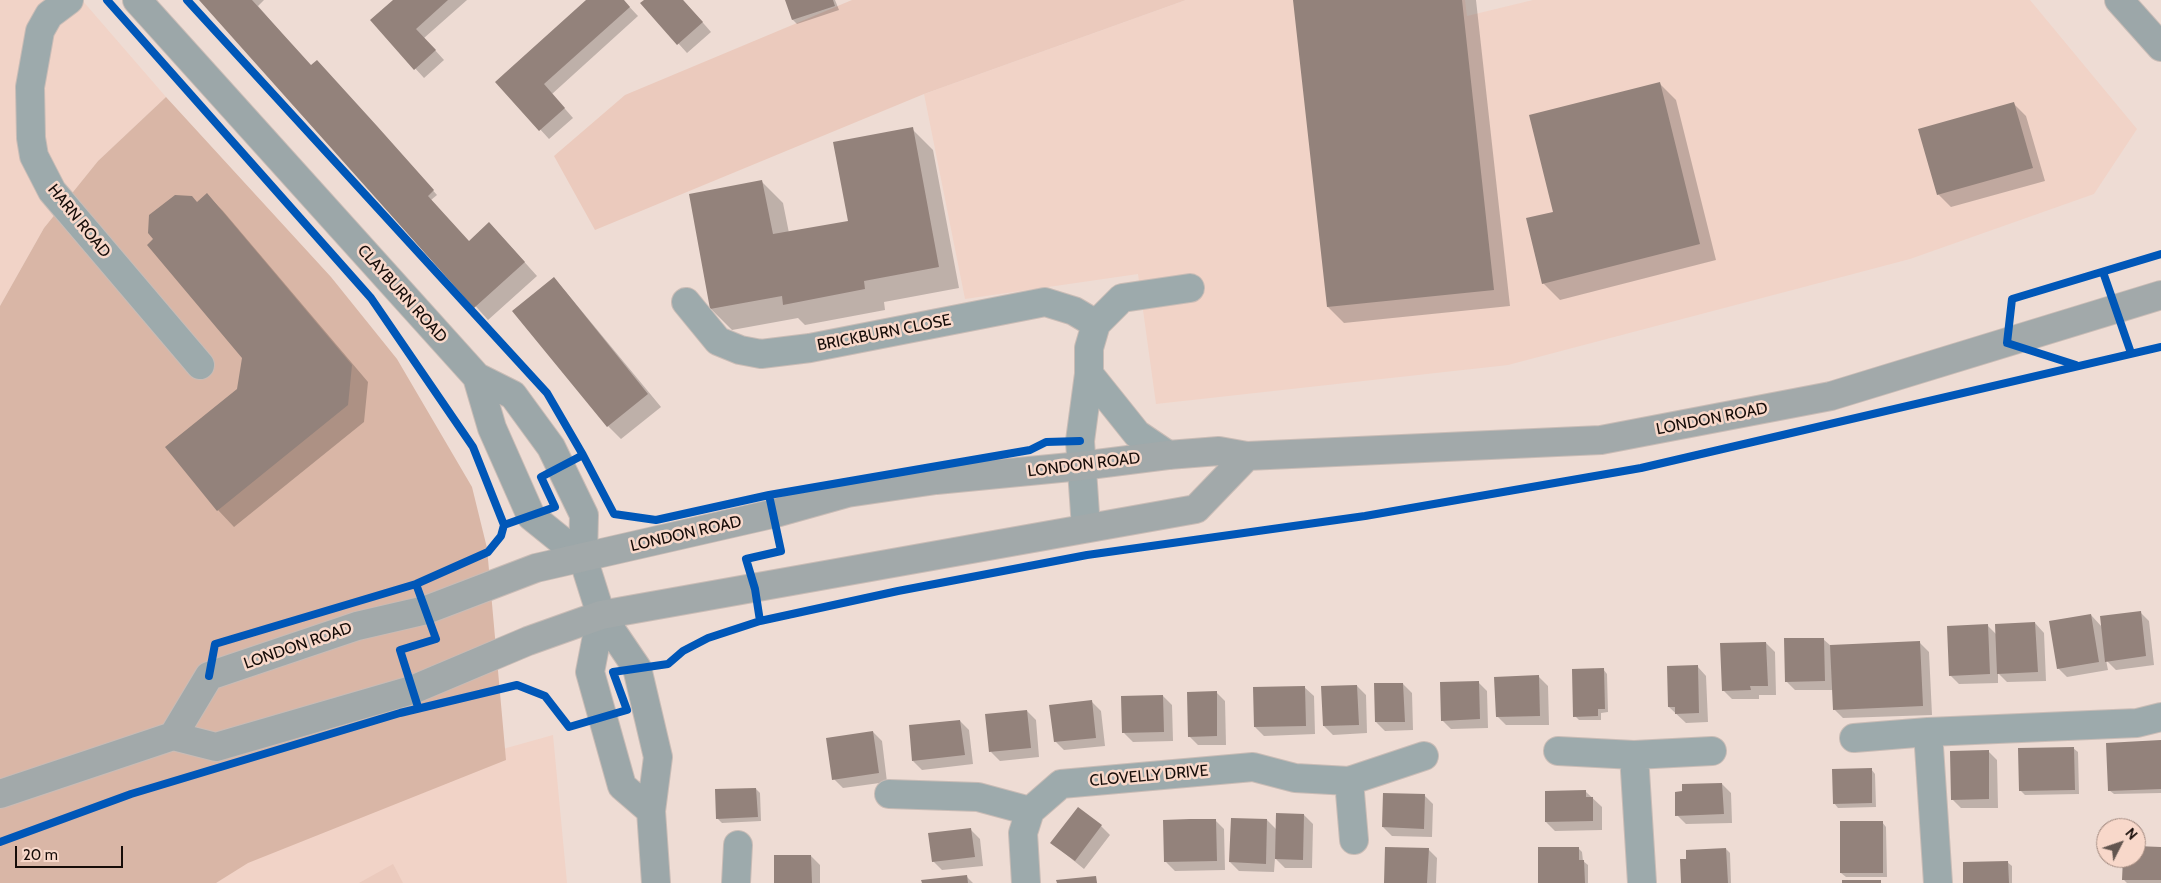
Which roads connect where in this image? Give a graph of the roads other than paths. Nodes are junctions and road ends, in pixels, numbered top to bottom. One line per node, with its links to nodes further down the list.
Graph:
1 (69, 0): 9 (street, HARN ROAD)
2 (137, 0): 11 (street, CLAYBURN ROAD)
3 (2119, 0): 4 (street)
4 (2161, 47)
5 (1190, 288): 8 (street)
6 (2161, 295): 13 (main road, LONDON ROAD)
7 (686, 302): 8 (street, BRICKBURN CLOSE)
8 (1096, 324): 10 (street)
9 (200, 365)
10 (1089, 374): 12 (street); 14 (street)
11 (477, 377): 16 (street); 16 (street, CLAYBURN ROAD)
12 (1168, 455): 13 (main road, LONDON ROAD); 14 (main road, LONDON ROAD)
13 (1247, 456): 15 (main road)
14 (1081, 466): 15 (street); 16 (main road, LONDON ROAD)
15 (1086, 528): 17 (main road)
16 (583, 558): 17 (street, CLAYBURN ROAD); 20 (main road, LONDON ROAD)
17 (601, 615): 20 (main road); 29 (street); 29 (street)
18 (2161, 717): 19 (street)
19 (1928, 732): 21 (street); 37 (street)
20 (173, 736): 27 (main road)
21 (1854, 738)
22 (1558, 751): 24 (street)
23 (1712, 751): 24 (street)
24 (1634, 755): 36 (street)
25 (1424, 756): 26 (street, CLOVELLY DRIVE)
26 (1349, 781): 30 (street, CLOVELLY DRIVE); 31 (street)
27 (0, 794)
28 (889, 794): 30 (street)
29 (651, 811): 33 (street)
30 (1030, 811): 35 (street)
31 (1354, 840)
32 (738, 844): 34 (street)
33 (656, 883)
34 (736, 883)
35 (1026, 883)
36 (1642, 883)
37 (1938, 883)

